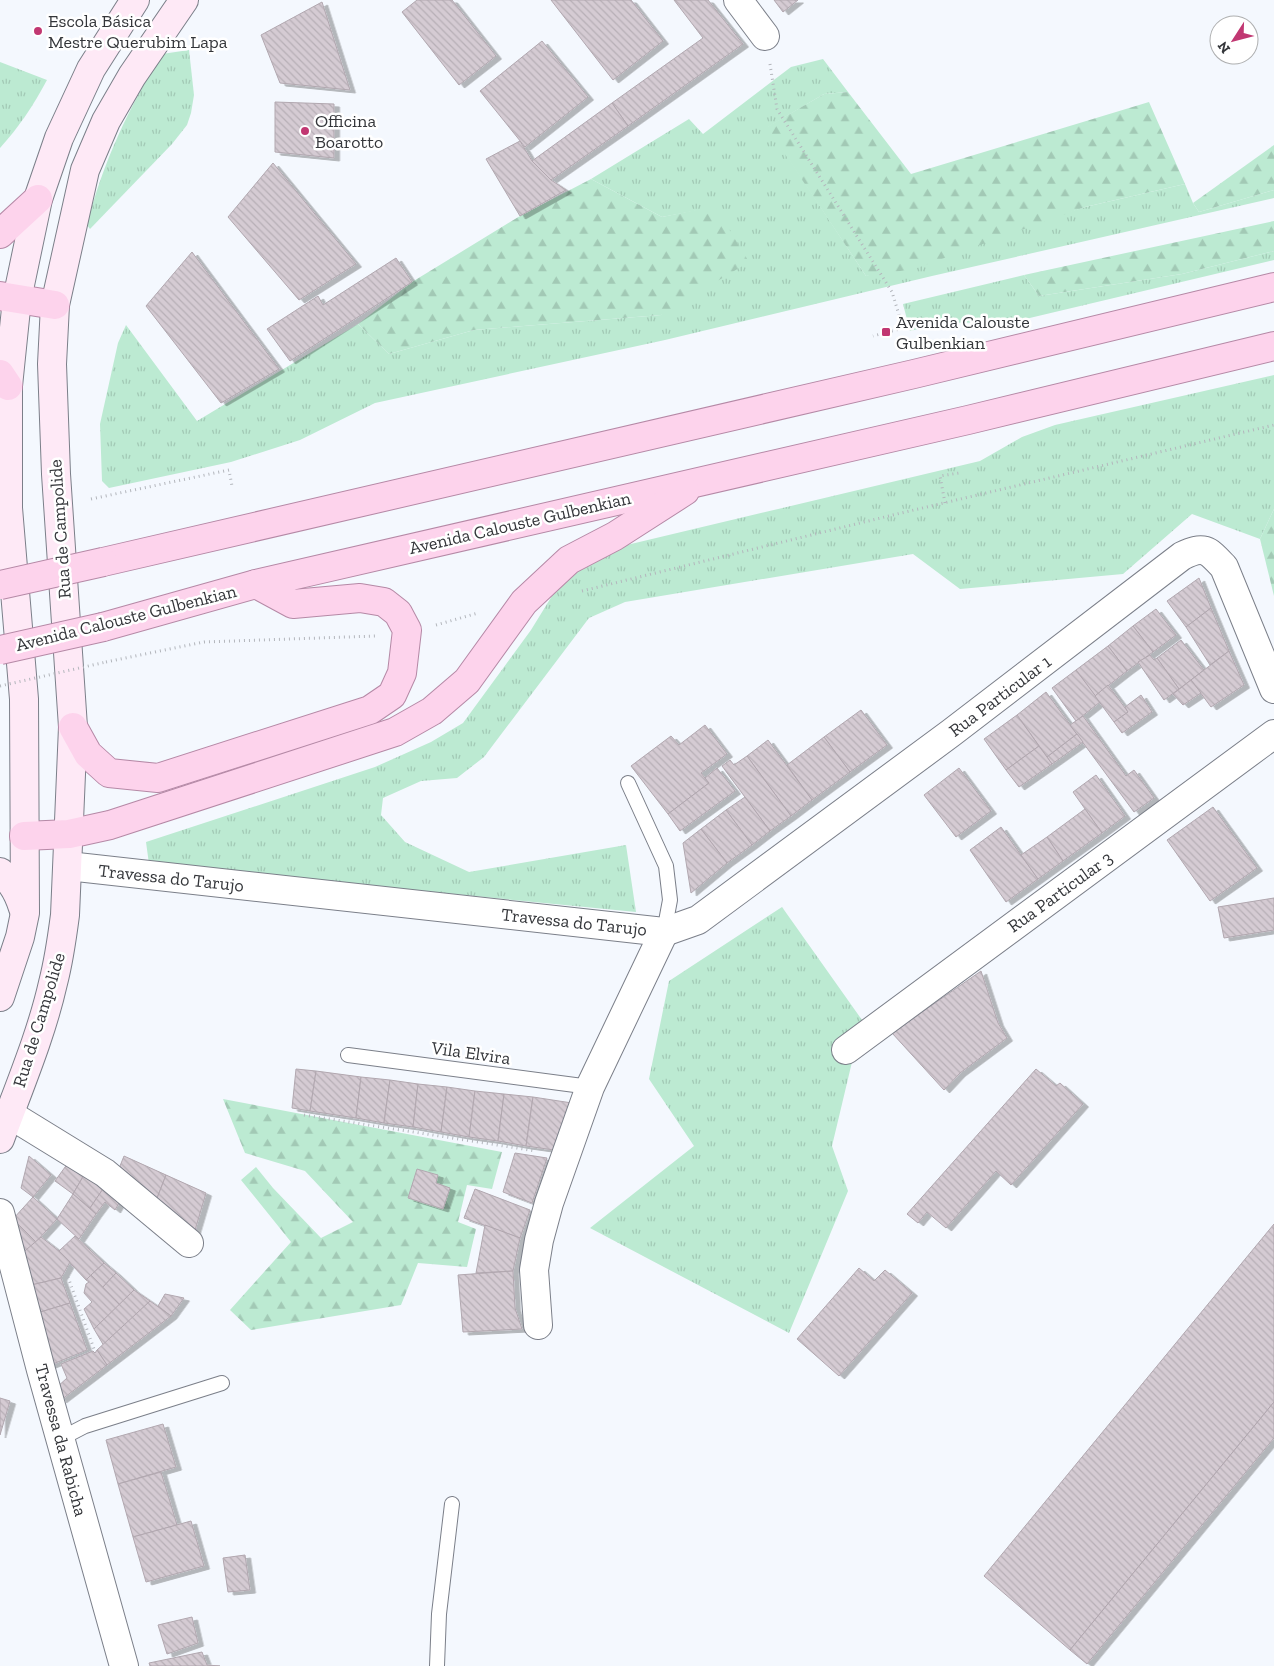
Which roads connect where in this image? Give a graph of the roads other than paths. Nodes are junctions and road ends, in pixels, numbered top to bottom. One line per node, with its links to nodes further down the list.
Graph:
1 (135, 0): 5 (main road)
2 (184, 0): 9 (main road, Rua de Campolide)
3 (738, 0): 4 (street)
4 (765, 36)
5 (38, 199): 6 (main road); 8 (main road)
6 (0, 234)
7 (1274, 287): 14 (main road, bridge)
8 (9, 298): 9 (main road); 11 (main road)
9 (54, 305): 17 (main road, Rua de Campolide)
10 (1274, 346): 12 (main road, Avenida Calouste Gulbenkian)
11 (4, 380): 21 (main road)
12 (703, 480): 13 (main road, Avenida Calouste Gulbenkian); 20 (main road)
13 (256, 584): 15 (main road, Avenida Calouste Gulbenkian, bridge); 17 (main road)
14 (0, 585)
15 (0, 650)
16 (1274, 689): 25 (street, Rua Particular 1)
17 (73, 727): 20 (main road, Rua de Campolide)
18 (1274, 734): 27 (street, Rua Particular 3)
19 (628, 783): 25 (lane)
20 (69, 834): 21 (main road); 22 (main road, Rua de Campolide)
21 (24, 836): 24 (main road)
22 (68, 866): 25 (street, Travessa do Tarujo); 30 (main road, Rua de Campolide)
23 (0, 872): 24 (main road)
24 (25, 913): 26 (main road)
25 (664, 932): 29 (street, Travessa do Tarujo)
26 (0, 997)
27 (846, 1050)
28 (348, 1055): 29 (lane, Vila Elvira)
29 (590, 1087): 33 (street, Travessa do Tarujo)
30 (5, 1126): 32 (street)
31 (0, 1213): 35 (street, Travessa da Rabicha)
32 (188, 1243)
33 (538, 1326)
34 (222, 1383): 35 (lane)
35 (60, 1438): 37 (street, Travessa da Rabicha)
36 (452, 1504): 38 (lane)
37 (124, 1666)
38 (437, 1666)

